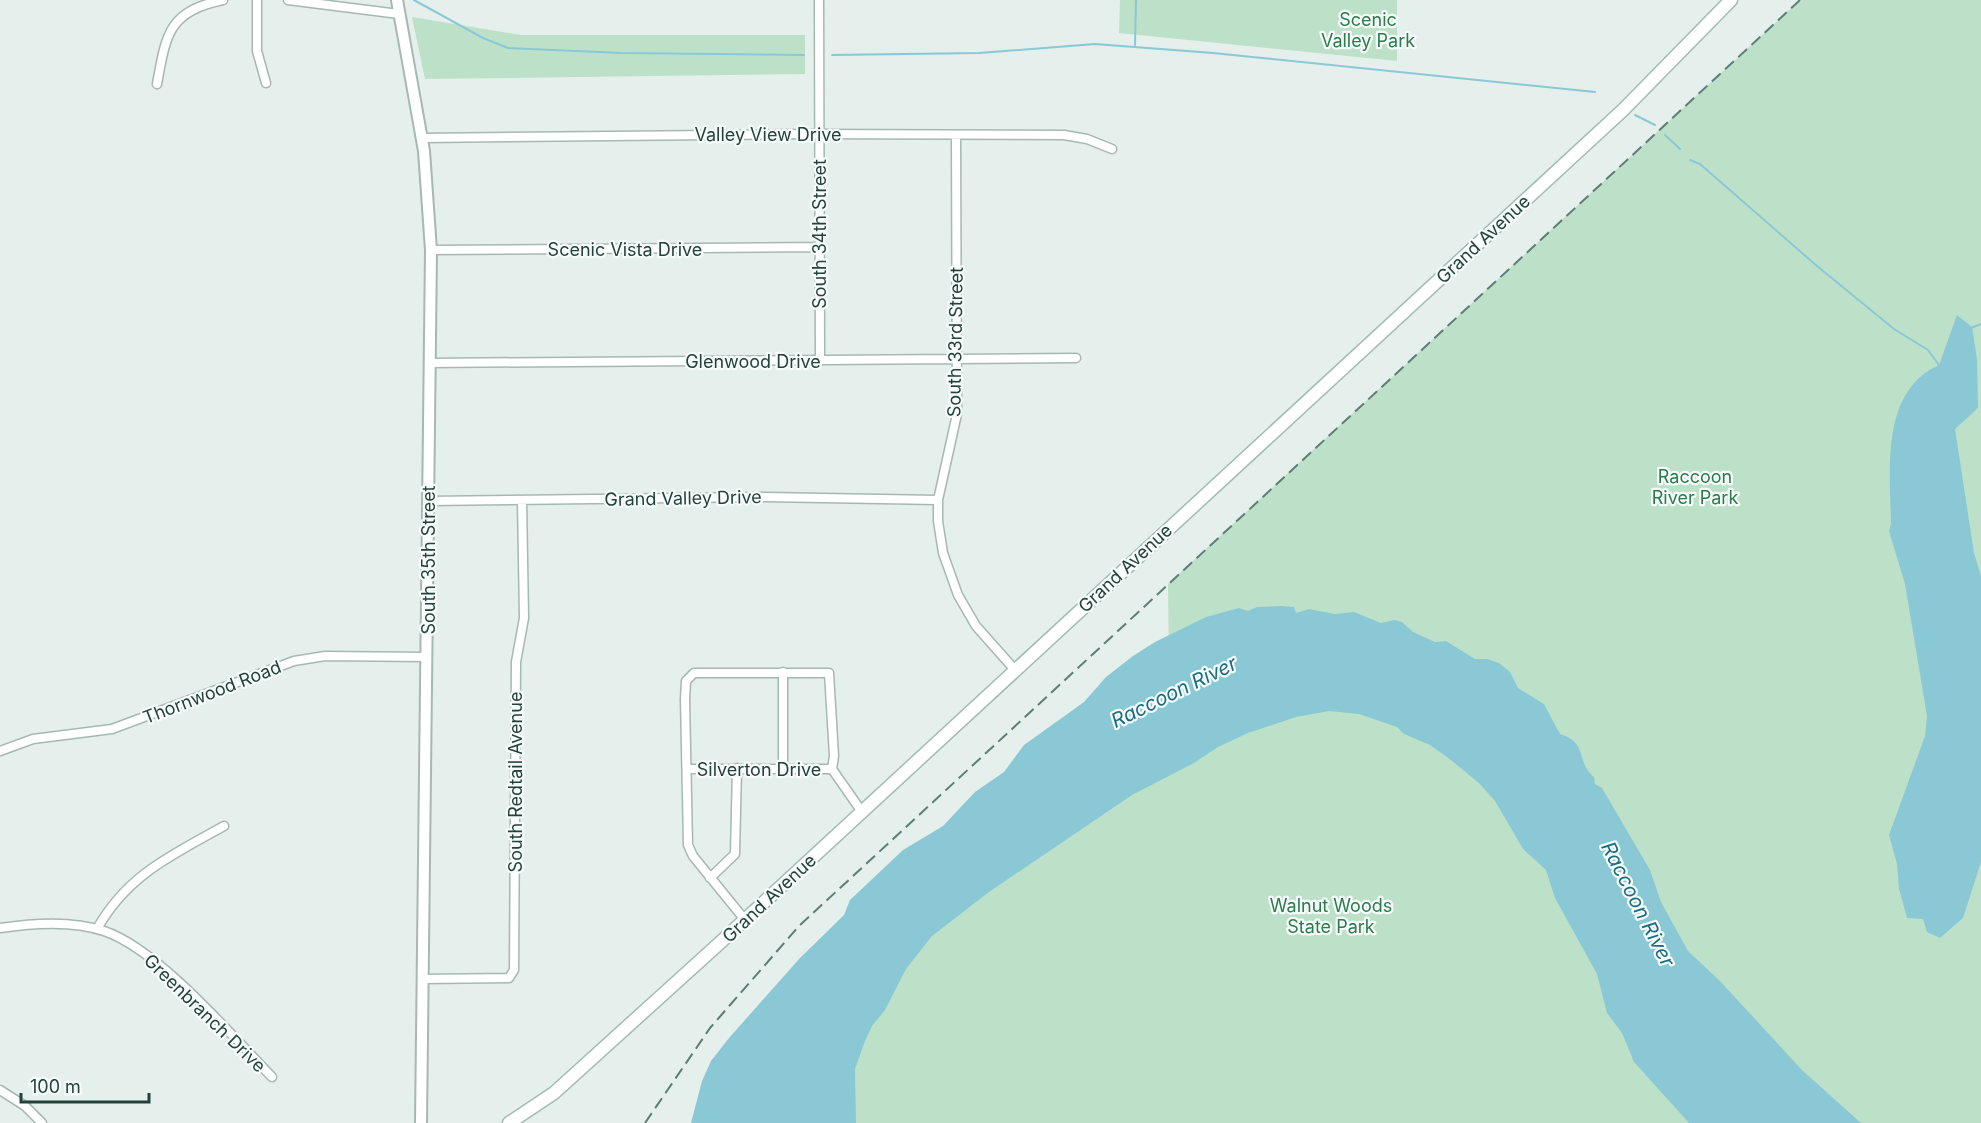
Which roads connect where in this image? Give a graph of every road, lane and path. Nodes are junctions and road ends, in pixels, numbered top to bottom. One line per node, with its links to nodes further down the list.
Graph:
1 (223, 0): 9 (street)
2 (257, 0): 8 (street)
3 (288, 0): 7 (street)
4 (397, 0): 7 (street, South 35th Street)
5 (819, 0): 10 (street, South 34th Street)
6 (1731, 0): 24 (main road, Grand Avenue)
7 (399, 14): 12 (street, South 35th Street)
8 (266, 83)
9 (157, 84)
10 (819, 134): 11 (street, Valley View Drive); 12 (street, Valley View Drive); 14 (street, South 34th Street)
11 (956, 135): 13 (street, Valley View Drive); 17 (street, South 33rd Street)
12 (422, 138): 15 (street, South 35th Street)
13 (1112, 149)
14 (819, 247): 15 (street, Scenic Vista Drive); 18 (street, South 34th Street)
15 (431, 250): 19 (street, South 35th Street)
16 (1076, 358): 17 (street, Glenwood Drive)
17 (956, 360): 18 (street, Glenwood Drive); 21 (street, South 33rd Street)
18 (820, 361): 19 (street, Glenwood Drive)
19 (429, 363): 22 (street, South 35th Street)
20 (522, 500): 21 (street, Grand Valley Drive); 22 (street, Grand Valley Drive); 37 (street, South Redtail Avenue)
21 (938, 500): 24 (street, South 33rd Street)
22 (428, 501): 23 (street, South 35th Street)
23 (427, 657): 26 (street, Thornwood Road); 37 (street, South 35th Street)
24 (1015, 670): 31 (main road, Grand Avenue)
25 (783, 672): 28 (street); 29 (street); 30 (street)
26 (0, 751)
27 (737, 768): 28 (street, Silverton Drive); 29 (street, Silverton Drive); 33 (street)
28 (687, 769): 33 (street)
29 (783, 769): 30 (street, Silverton Drive)
30 (832, 769): 31 (street)
31 (862, 812): 34 (main road, Grand Avenue)
32 (224, 826): 36 (street)
33 (710, 878): 34 (street)
34 (745, 920): 42 (main road, Grand Avenue)
35 (0, 928): 36 (street, Greenbranch Drive)
36 (97, 929): 38 (street, Greenbranch Drive)
37 (423, 978): 41 (street, South 35th Street)
38 (272, 1077)
39 (0, 1090): 40 (street)
40 (42, 1123)
41 (421, 1123)
42 (509, 1123)

